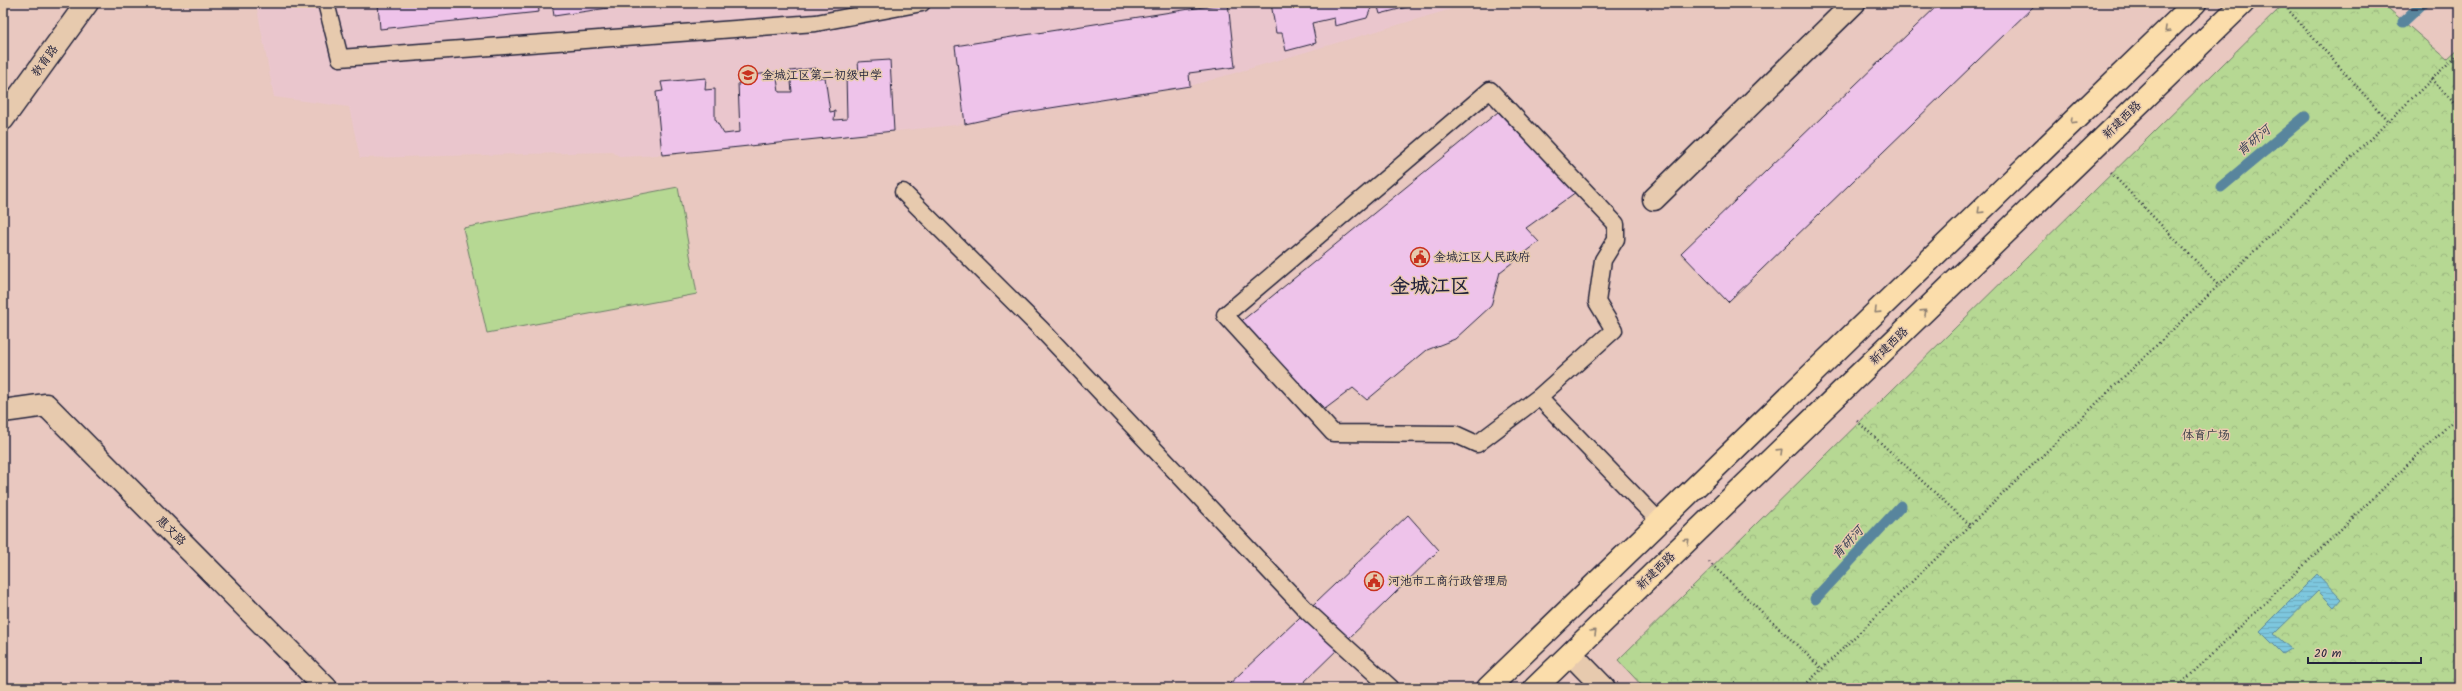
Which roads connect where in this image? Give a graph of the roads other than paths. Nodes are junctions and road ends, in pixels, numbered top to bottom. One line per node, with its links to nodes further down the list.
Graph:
1 (87, 3): 8 (street, 教育路)
2 (326, 3): 7 (lane)
3 (922, 3): 7 (lane)
4 (1854, 3): 10 (street)
5 (2195, 3): 13 (main road, one-way to 13)
6 (2243, 3): 14 (main road, 新建西路, one-way to 6)
7 (896, 5)
8 (3, 119)
9 (903, 192): 16 (lane)
10 (1654, 199)
11 (1539, 397): 11 (lane); 13 (lane)
12 (3, 411): 15 (street, 惠文路)
13 (1660, 522): 17 (main road)
14 (1571, 654): 18 (main road, 新建西路); 19 (street)
15 (326, 688)
16 (1391, 688)
17 (1488, 688)
18 (1535, 688)
19 (1604, 688)

